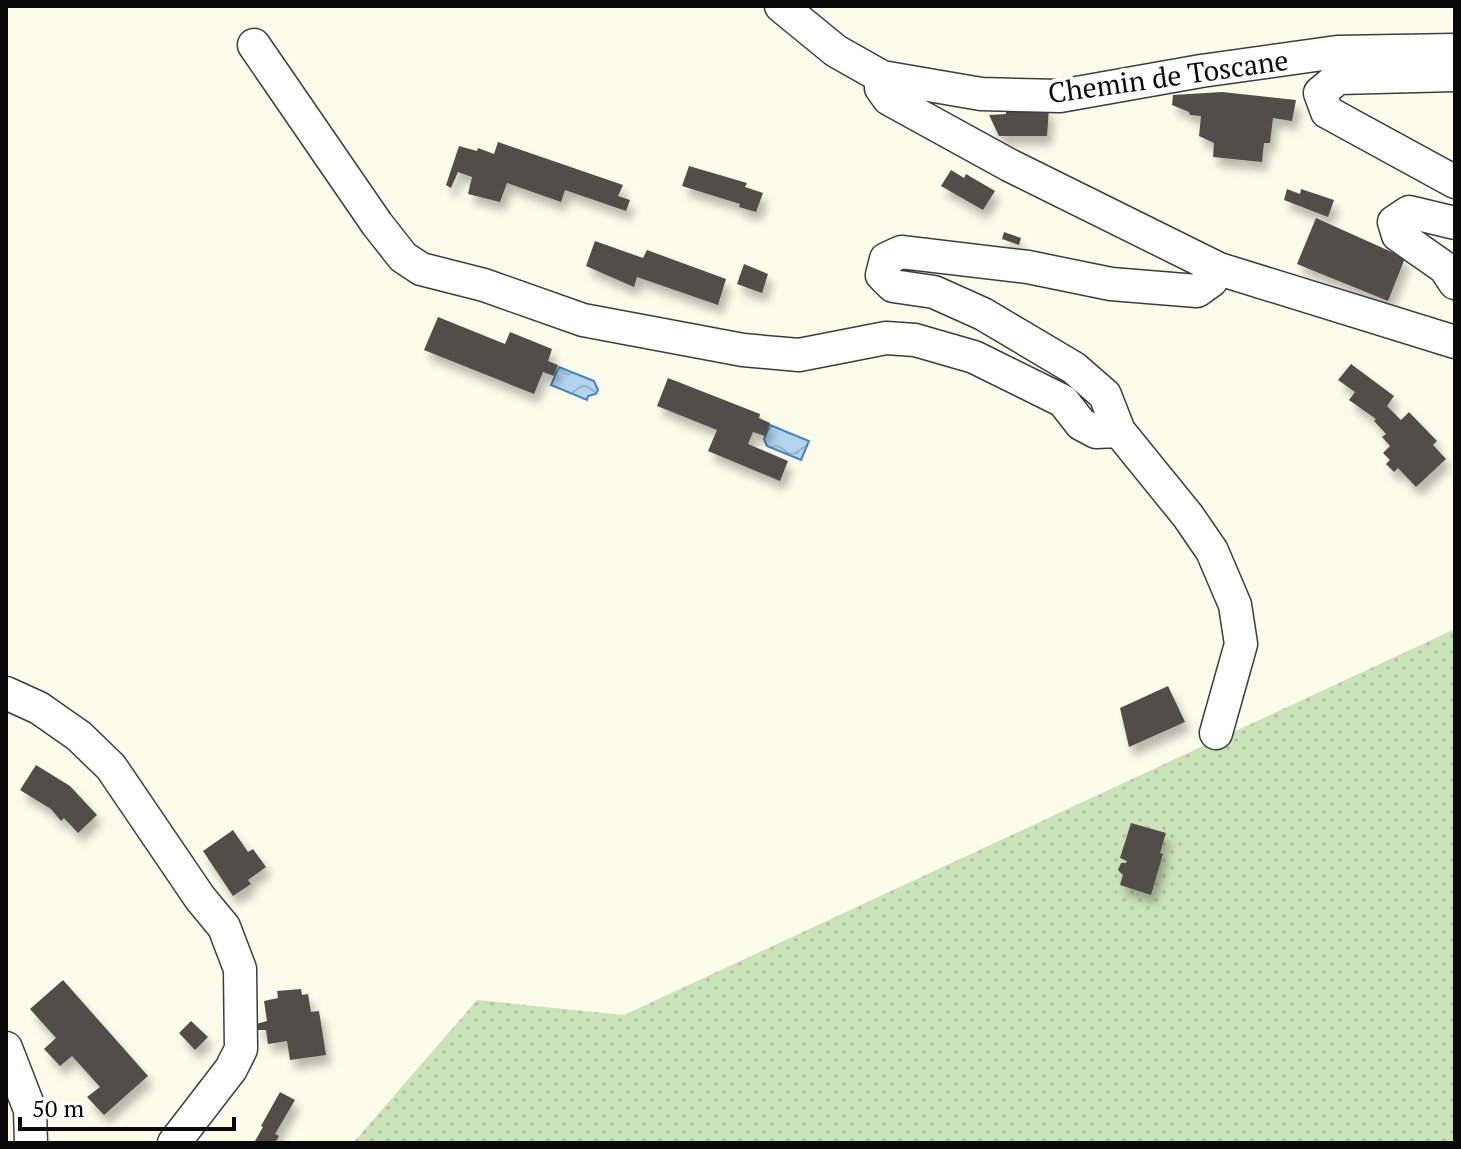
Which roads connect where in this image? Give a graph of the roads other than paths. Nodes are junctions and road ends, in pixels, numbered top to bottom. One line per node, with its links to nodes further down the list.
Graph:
1 (781, 6): 5 (street)
2 (254, 45): 11 (street)
3 (1455, 50): 5 (street, Chemin de Toscane)
4 (1455, 75): 6 (street)
5 (882, 77): 8 (street)
6 (1455, 182)
7 (1455, 223): 9 (street)
8 (1219, 269): 10 (street); 11 (street)
9 (1455, 283)
10 (1455, 342)
11 (1119, 431): 13 (street)
12 (6, 693): 16 (street)
13 (1216, 733)
14 (6, 1048): 15 (street)
15 (31, 1143)
16 (174, 1143)

